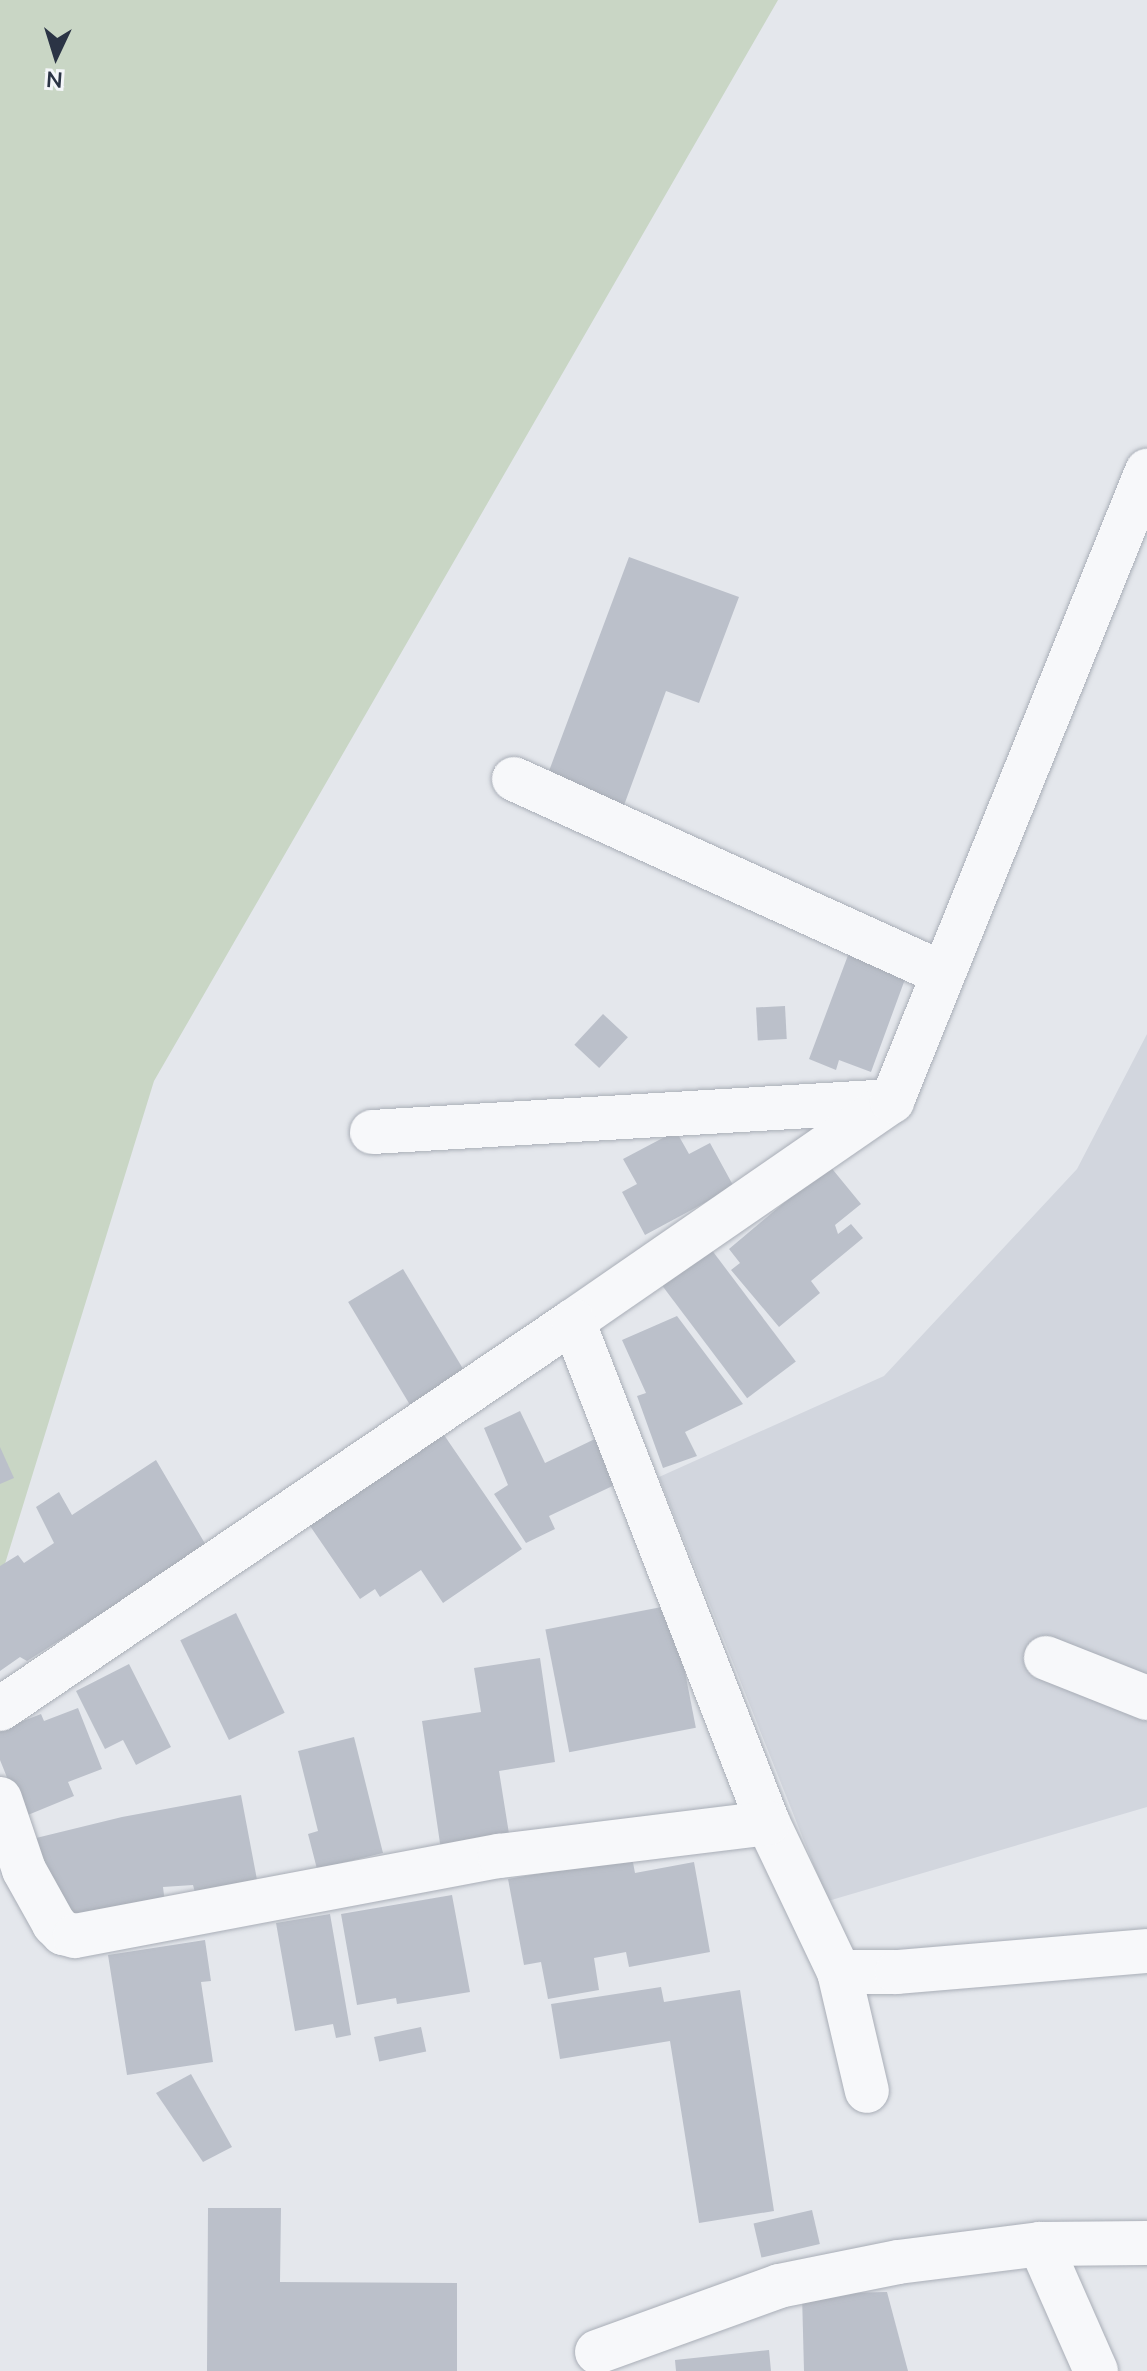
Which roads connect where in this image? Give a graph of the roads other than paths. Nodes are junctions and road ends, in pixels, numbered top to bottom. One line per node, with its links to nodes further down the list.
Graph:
1 (1147, 471): 3 (street)
2 (514, 779): 3 (street)
3 (941, 973): 4 (street)
4 (892, 1101): 5 (street); 6 (street)
5 (372, 1132)
6 (573, 1321): 9 (street); 11 (street)
7 (1046, 1658): 8 (street)
8 (1147, 1698)
9 (0, 1709)
10 (0, 1799): 11 (street)
11 (768, 1823): 13 (street)
12 (1147, 1951): 13 (street)
13 (839, 1972): 14 (street)
14 (867, 2091)
15 (1147, 2243): 16 (street)
16 (1040, 2244): 17 (street); 18 (street)
17 (597, 2352)
18 (1096, 2371)

